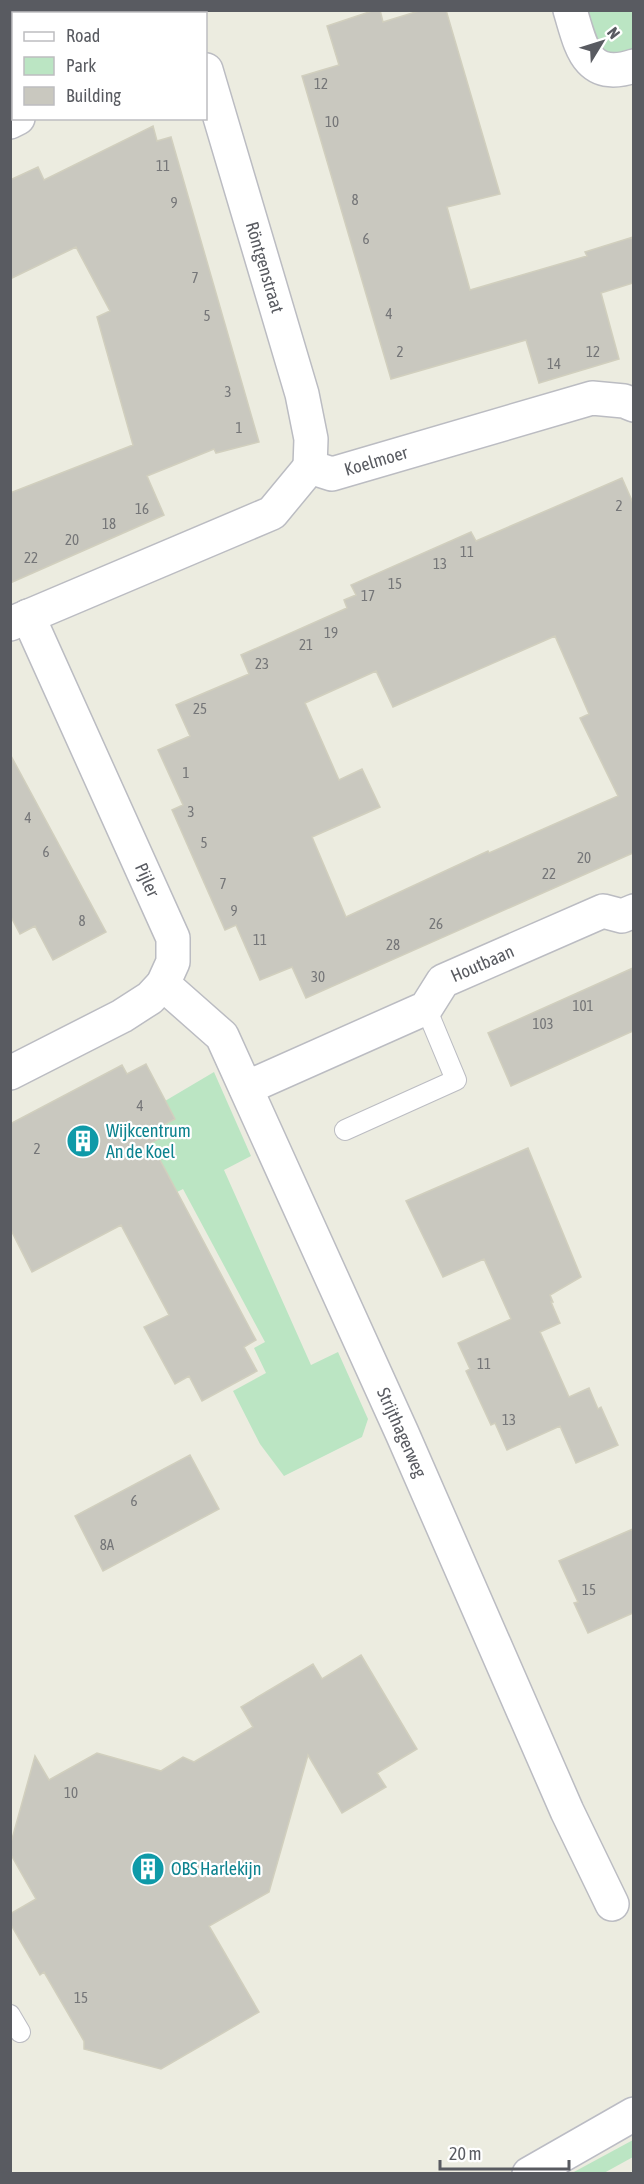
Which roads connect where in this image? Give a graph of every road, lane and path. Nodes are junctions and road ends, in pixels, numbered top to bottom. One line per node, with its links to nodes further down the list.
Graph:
1 (570, 10): 2 (street)
2 (633, 66)
3 (207, 73): 5 (street, Röntgenstraat)
4 (633, 405): 5 (street, Koelmoer)
5 (310, 467): 6 (street)
6 (19, 620): 8 (street, Pijler)
7 (633, 911): 9 (street, Houtbaan)
8 (163, 984): 10 (street, Pijler); 11 (street, Strijthagerweg)
9 (426, 1008): 11 (street); 12 (lane)
10 (10, 1073)
11 (246, 1088): 13 (street, Strijthagerweg)
12 (345, 1131)
13 (612, 1904)
14 (633, 2114): 15 (street)
15 (529, 2174)

